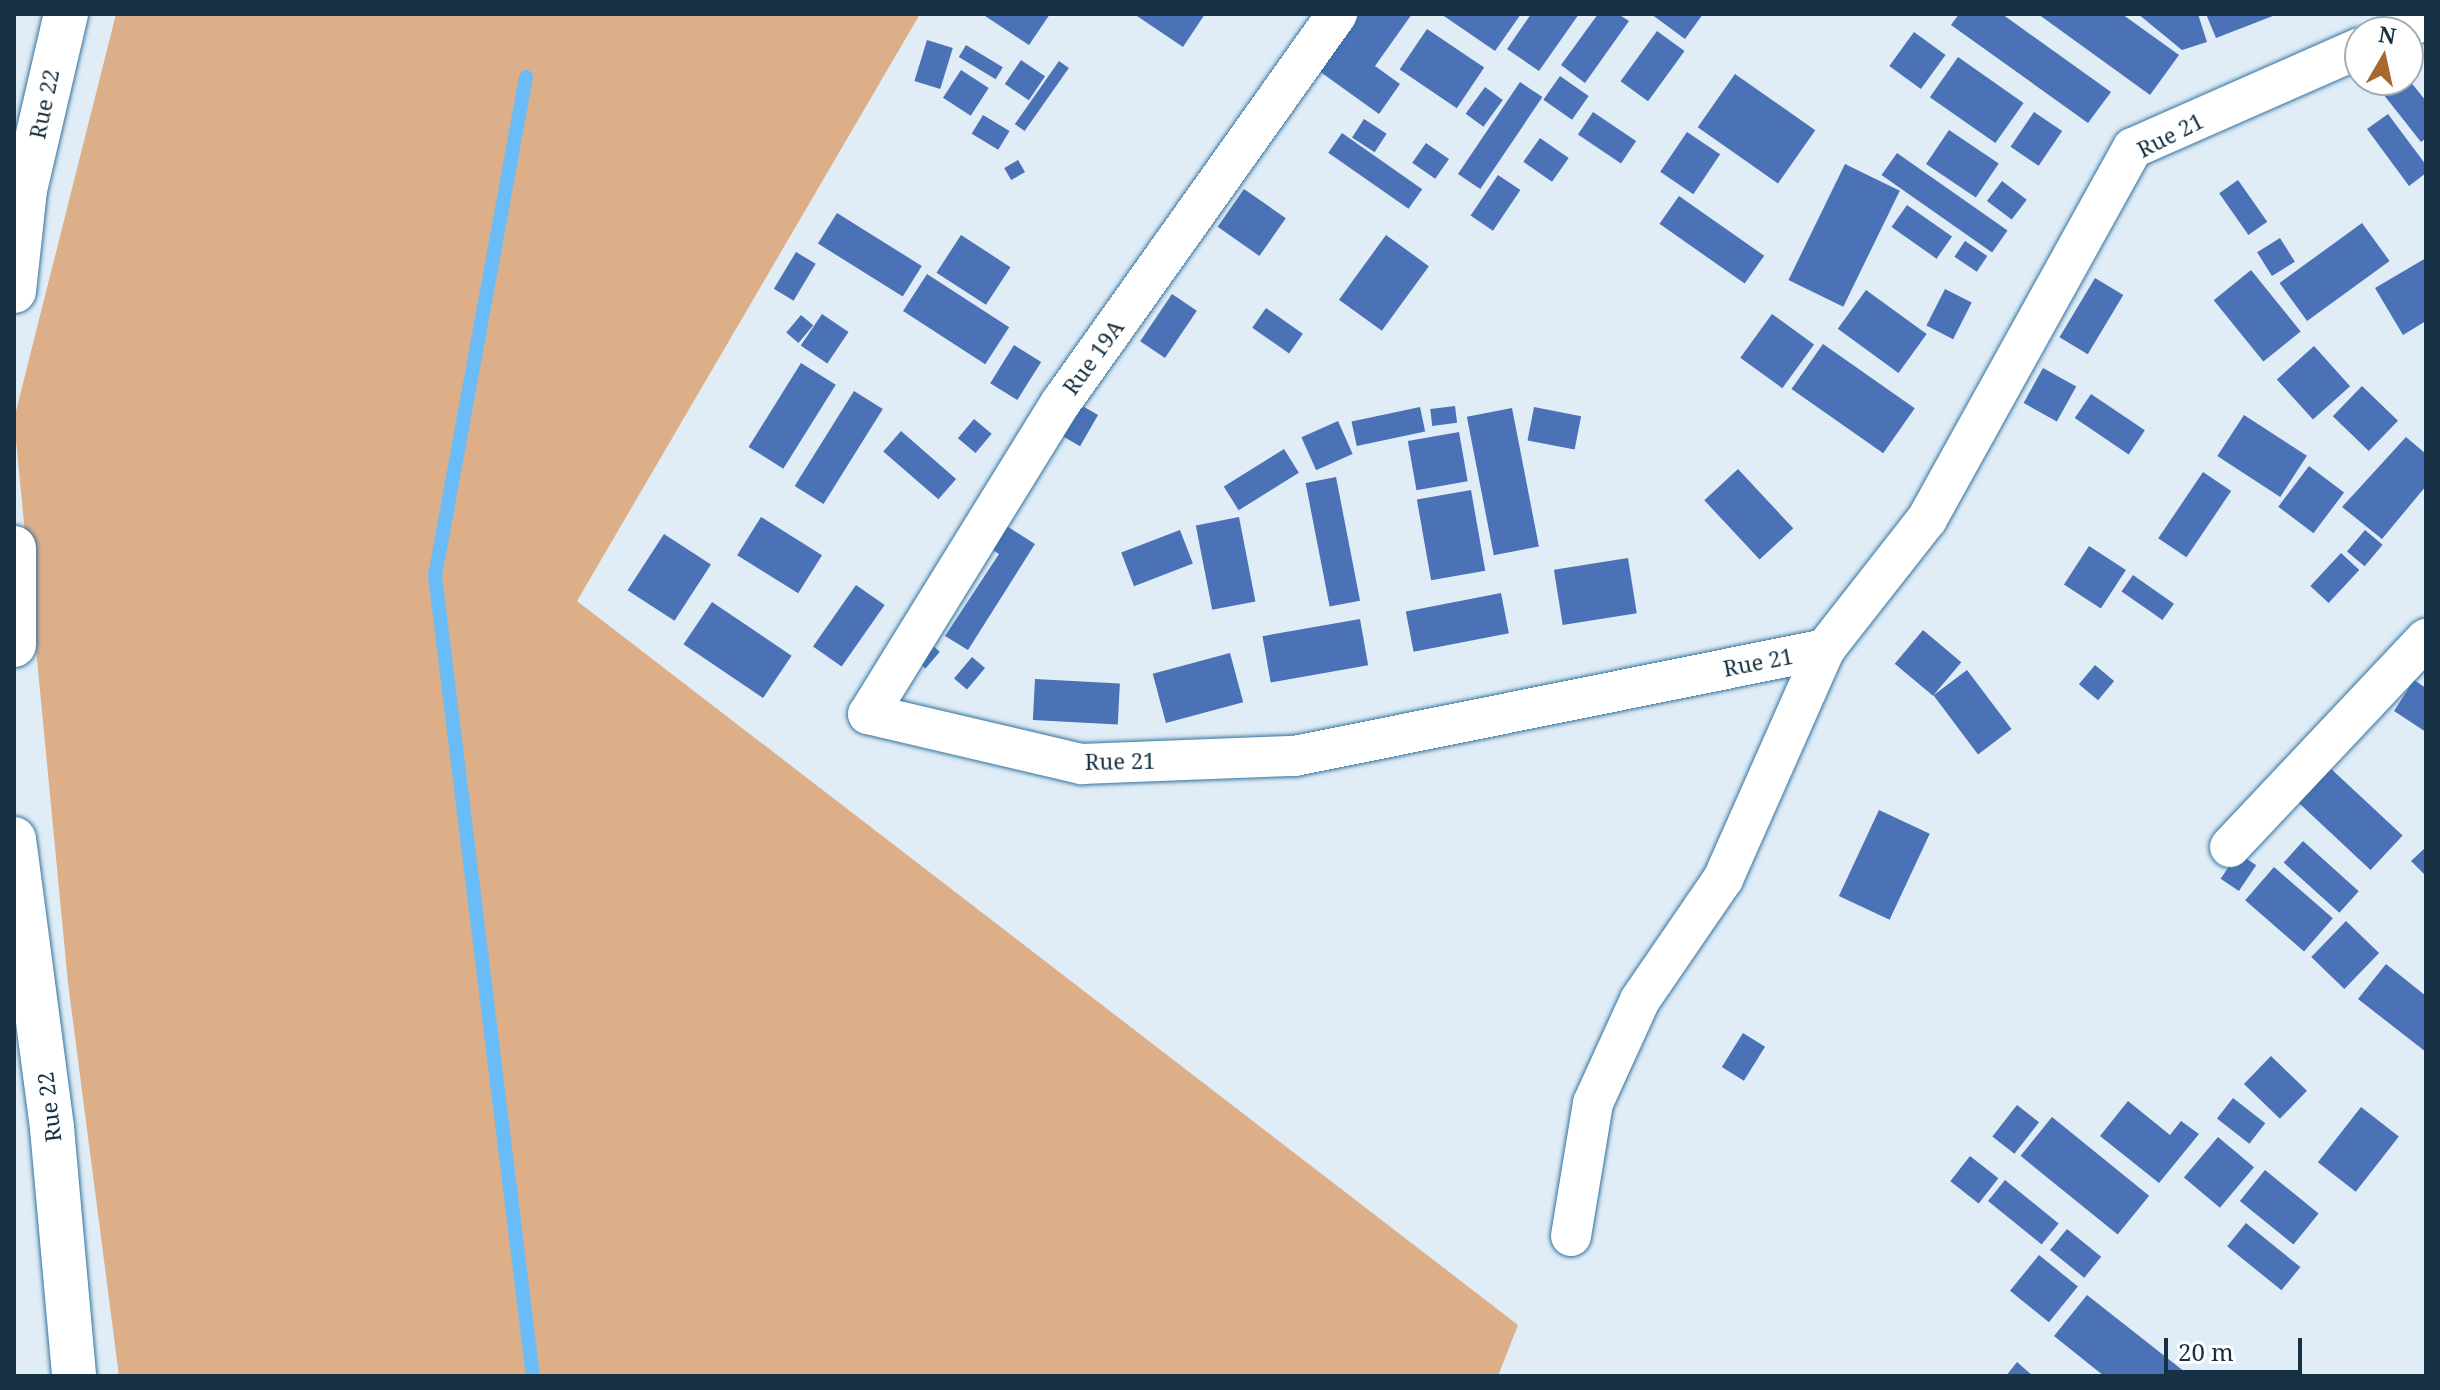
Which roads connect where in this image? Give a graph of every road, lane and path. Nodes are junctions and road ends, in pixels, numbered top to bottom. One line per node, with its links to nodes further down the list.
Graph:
1 (66, 14): 4 (street, Rue 22)
2 (1337, 14): 9 (street, Rue 19A)
3 (2344, 55): 8 (street, Rue 21)
4 (14, 291)
5 (14, 548): 7 (street)
6 (2426, 639): 11 (street)
7 (14, 645)
8 (1825, 649): 9 (street, Rue 21); 12 (street)
9 (868, 714)
10 (14, 839): 13 (street, Rue 22)
11 (2230, 847)
12 (1571, 1236)
13 (74, 1376)

